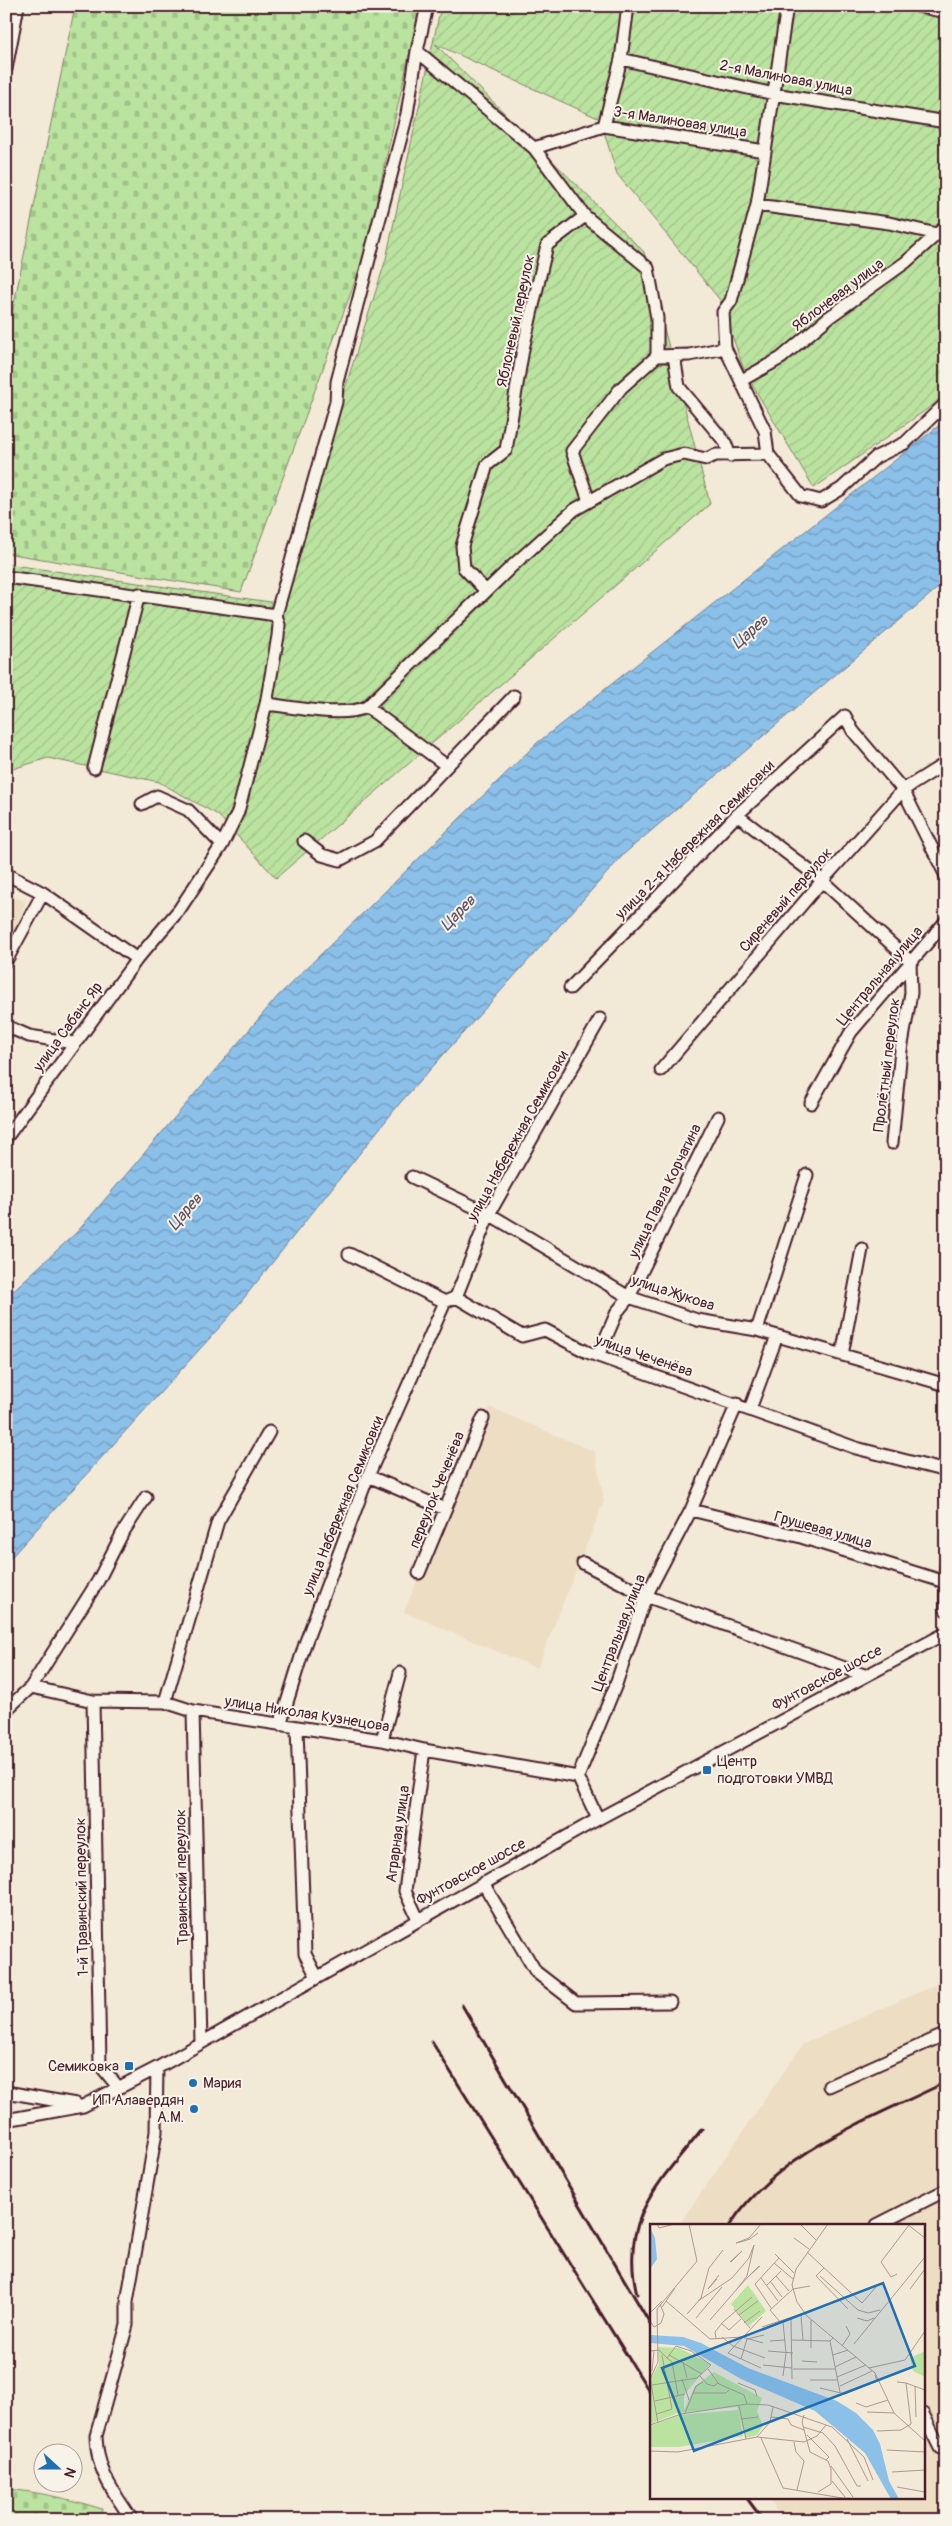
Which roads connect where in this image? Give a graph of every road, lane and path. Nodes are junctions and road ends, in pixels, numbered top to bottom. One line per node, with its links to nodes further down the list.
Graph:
1 (18, 6): 9 (street)
2 (427, 6): 7 (street, улица Сабанс Яр)
3 (628, 6): 8 (street)
4 (787, 6): 10 (street)
5 (917, 6): 6 (street)
6 (946, 12)
7 (417, 51): 13 (street); 30 (street, улица Сабанс Яр)
8 (621, 58): 10 (street, 2-я Малиновая улица); 12 (street)
9 (6, 69)
10 (774, 94): 11 (street, 2-я Малиновая улица); 14 (street)
11 (946, 122)
12 (604, 126): 13 (street, 3-я Малиновая улица); 14 (street, 3-я Малиновая улица)
13 (534, 148): 16 (street)
14 (765, 151): 15 (street)
15 (757, 204): 18 (street); 19 (street)
16 (586, 216): 20 (street); 28 (street, Яблоневый переулок)
17 (946, 226): 18 (street, Яблоневая улица)
18 (937, 234): 22 (street, Яблоневая улица)
19 (725, 348): 21 (street); 22 (street)
20 (657, 356): 21 (street); 26 (street)
21 (674, 356): 25 (street)
22 (742, 380): 24 (street)
23 (946, 403): 24 (street)
24 (768, 454): 25 (street)
25 (730, 456): 26 (street)
26 (589, 502): 28 (street)
27 (6, 577): 29 (street)
28 (486, 591): 33 (street)
29 (139, 594): 30 (street); 36 (street)
30 (276, 614): 32 (street, улица Сабанс Яр)
31 (514, 696): 35 (street)
32 (266, 704): 33 (street); 41 (street, улица Сабанс Яр)
33 (366, 707): 35 (street)
34 (946, 763): 37 (street, Сиреневый переулок)
35 (447, 766): 40 (street)
36 (94, 768)
37 (903, 790): 39 (street, улица 2-я Набережная Семиковки); 43 (street); 44 (street, Сиреневый переулок)
38 (142, 804): 41 (street)
39 (737, 815): 44 (street); 50 (street, улица 2-я Набережная Семиковки)
40 (304, 841)
41 (222, 845): 47 (street, улица Сабанс Яр)
42 (6, 874): 45 (street)
43 (946, 876)
44 (822, 881): 48 (street); 54 (street, Сиреневый переулок)
45 (43, 894): 47 (street); 49 (street)
46 (946, 922): 48 (street, Центральная улица)
47 (137, 959): 53 (street, улица Сабанс Яр)
48 (910, 960): 55 (street, Центральная улица); 58 (street, Пролётный переулок)
49 (6, 961)
50 (570, 988)
51 (600, 1018): 61 (street, улица Набережная Семиковки)
52 (6, 1026): 53 (street)
53 (74, 1043): 57 (street, улица Сабанс Яр)
54 (661, 1070)
55 (810, 1103)
56 (718, 1117): 65 (street, улица Павла Корчагина)
57 (6, 1138)
58 (892, 1143)
59 (807, 1175): 67 (street)
60 (412, 1177): 61 (street, улица Жукова)
61 (489, 1214): 64 (street, улица Набережная Семиковки); 65 (street, улица Жукова)
62 (862, 1249): 69 (street)
63 (349, 1254): 66 (street)
64 (456, 1297): 66 (street); 70 (street, улица Чеченёва)
65 (629, 1297): 67 (street, улица Жукова); 70 (street, улица Павла Корчагина)
66 (445, 1302): 77 (street, улица Набережная Семиковки)
67 (757, 1330): 68 (street, улица Жукова)
68 (777, 1336): 69 (street, улица Жукова); 73 (street)
69 (842, 1355): 71 (street, улица Жукова)
70 (598, 1356): 72 (street, улица Чеченёва)
71 (946, 1385)
72 (737, 1404): 73 (street, улица Чеченёва); 80 (street, Центральная улица)
73 (750, 1409): 76 (street, улица Чеченёва)
74 (483, 1418): 79 (street, переулок Чеченёва)
75 (269, 1432): 92 (street)
76 (946, 1471)
77 (368, 1476): 79 (street); 95 (street, улица Набережная Семиковки)
78 (146, 1497): 90 (street)
79 (445, 1509): 83 (street, переулок Чеченёва)
80 (691, 1510): 84 (street, Грушевая улица); 85 (street, Центральная улица)
81 (583, 1563): 85 (street)
82 (946, 1567): 84 (street)
83 (419, 1573)
84 (945, 1582): 86 (street)
85 (646, 1596): 89 (street); 99 (street, Центральная улица)
86 (946, 1610)
87 (946, 1633): 89 (street, Фунтовское шоссе)
88 (400, 1673): 97 (street)
89 (864, 1675): 100 (street, Фунтовское шоссе)
90 (31, 1687): 91 (street, улица Николая Кузнецова); 93 (street)
91 (93, 1701): 92 (street, улица Николая Кузнецова); 109 (street, 1-й Травинский переулок)
92 (165, 1702): 94 (street, улица Николая Кузнецова)
93 (6, 1710)
94 (193, 1711): 95 (street, улица Николая Кузнецова); 106 (street, Травинский переулок)
95 (280, 1725): 96 (street, улица Николая Кузнецова)
96 (297, 1728): 97 (street, улица Николая Кузнецова); 103 (street)
97 (382, 1740): 98 (street, улица Николая Кузнецова)
98 (424, 1750): 99 (street, улица Николая Кузнецова); 102 (street, Аграрная улица)
99 (578, 1777): 100 (street)
100 (598, 1819): 101 (street, Фунтовское шоссе)
101 (483, 1883): 102 (street, Фунтовское шоссе); 104 (street)
102 (418, 1919): 103 (street, Фунтовское шоссе)
103 (317, 1977): 106 (street, Фунтовское шоссе)
104 (670, 2002)
105 (946, 2034): 108 (street)
106 (201, 2043): 107 (street, Фунтовское шоссе)
107 (157, 2068): 109 (street, Фунтовское шоссе); 117 (street)
108 (829, 2086)
109 (118, 2087): 111 (street, Фунтовское шоссе)
110 (6, 2092): 111 (street)
111 (83, 2106): 112 (street, Фунтовское шоссе)
112 (6, 2120)
113 (946, 2190): 114 (street)
114 (879, 2224)
115 (924, 2416): 116 (street)
116 (940, 2448)
117 (132, 2520)

